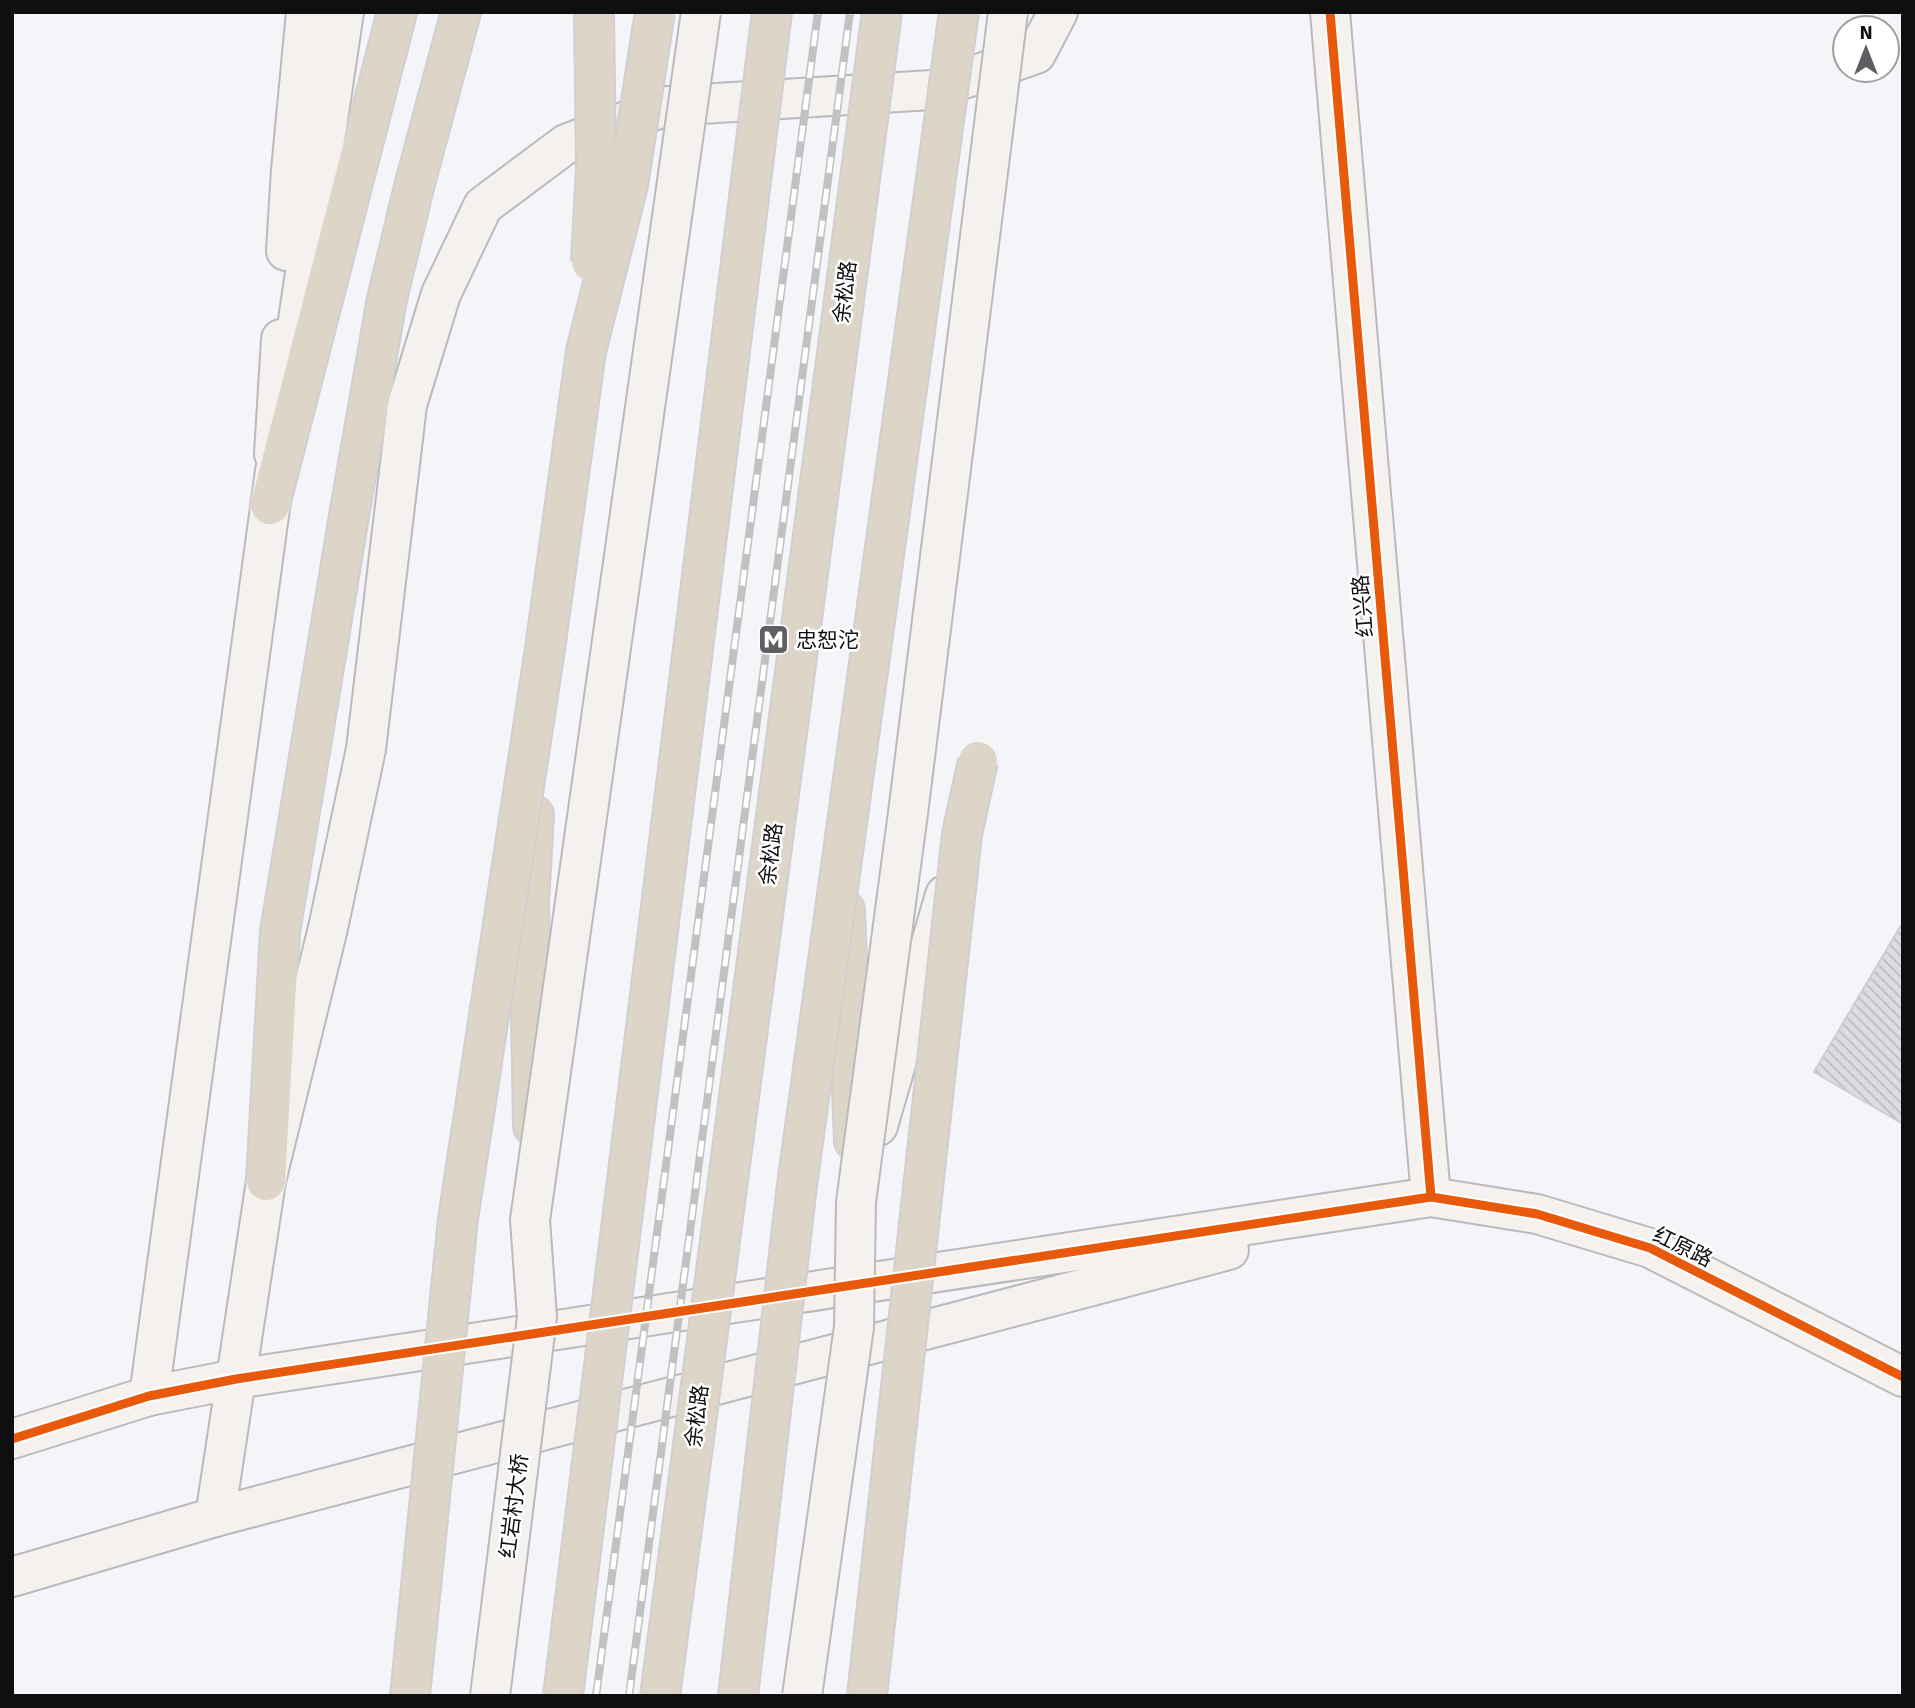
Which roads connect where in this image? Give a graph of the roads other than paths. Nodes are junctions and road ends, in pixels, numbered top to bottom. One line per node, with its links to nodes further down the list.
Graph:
1 (306, 12): 15 (main road)
2 (345, 12): 15 (main road)
3 (397, 12): 15 (highway)
4 (461, 12): 20 (highway)
5 (593, 12): 14 (highway, bridge)
6 (655, 12): 14 (highway, bridge)
7 (701, 12): 21 (main road, bridge)
8 (772, 12): 32 (highway, bridge)
9 (881, 12): 33 (highway, 余松路, bridge)
10 (959, 12): 19 (highway, bridge)
11 (1008, 12): 23 (main road, bridge)
12 (1058, 12): 20 (main road)
13 (1330, 12): 22 (main road, 红兴路)
14 (586, 351): 16 (highway, bridge)
15 (270, 505): 26 (main road)
16 (545, 649): 21 (highway, bridge); 30 (highway, bridge)
17 (978, 761): 18 (highway, bridge)
18 (962, 834): 23 (main road, bridge); 36 (highway, bridge)
19 (843, 852): 23 (highway, bridge); 34 (highway, bridge)
20 (266, 1181): 25 (main road)
21 (535, 1187): 31 (main road, 红岩村大桥, bridge)
22 (1431, 1198): 24 (main road, 红原路); 25 (main road); 28 (main road)
23 (856, 1202): 35 (main road, bridge)
24 (1903, 1377)
25 (236, 1380): 26 (main road); 28 (main road)
26 (149, 1396): 27 (main road)
27 (12, 1439)
28 (215, 1517): 29 (main road)
29 (12, 1577)
30 (410, 1696)
31 (490, 1696)
32 (563, 1696)
33 (660, 1696)
34 (738, 1696)
35 (802, 1696)
36 (867, 1696)

